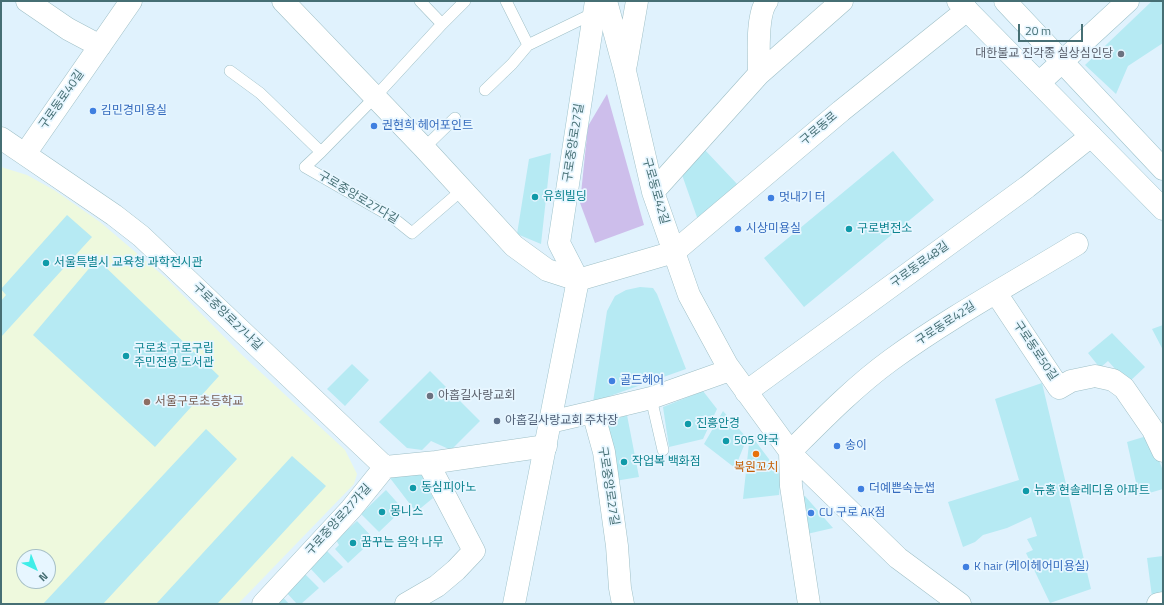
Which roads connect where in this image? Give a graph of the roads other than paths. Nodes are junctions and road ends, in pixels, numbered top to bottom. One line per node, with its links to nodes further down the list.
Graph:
1 (27, 1): 16 (street)
2 (131, 1): 16 (street, 구로동로40길)
3 (283, 1): 23 (street)
4 (420, 1): 14 (lane)
5 (465, 1): 14 (lane)
6 (506, 1): 15 (lane)
7 (637, 1): 19 (street)
8 (767, 1): 20 (street)
9 (842, 1): 20 (street)
10 (1005, 1): 17 (street)
11 (1128, 1): 17 (street)
12 (599, 5): 15 (lane); 19 (street, 구로동로42길); 36 (street, 구로중앙로27길)
13 (963, 5): 21 (street, 구로동로); 35 (street, 구로동로)
14 (442, 24): 23 (lane, 구로중앙로27다길)
15 (528, 45): 22 (lane)
16 (100, 46): 29 (street, 구로동로40길)
17 (1062, 62): 21 (street); 30 (street)
18 (230, 71): 28 (lane, 구로중앙로27다길)
19 (625, 71): 32 (street, 구로동로42길)
20 (759, 74): 32 (street)
21 (1039, 83): 25 (street, 구로동로)
22 (485, 90)
23 (375, 97): 27 (street); 28 (lane, 구로중앙로27다길)
24 (455, 118): 27 (lane)
25 (1091, 136): 33 (street, 구로동로); 39 (street, 구로동로48길)
26 (1, 138): 29 (street, 구로중앙로27나길)
27 (424, 148): 31 (street)
28 (321, 152): 31 (lane, 구로중앙로27다길)
29 (25, 154): 48 (street, 구로중앙로27나길)
30 (1163, 169)
31 (462, 190): 36 (street)
32 (653, 192): 35 (street, 구로동로42길)
33 (1163, 209)
34 (1077, 244): 37 (street)
35 (674, 252): 36 (street); 38 (street, 구로동로42길)
36 (578, 280): 42 (street)
37 (996, 293): 45 (street, 구로동로50길); 46 (street, 구로동로42길)
38 (730, 370): 39 (street, 구로동로42길); 40 (street)
39 (746, 392): 46 (street, 구로동로42길)
40 (651, 398): 41 (street); 44 (lane)
41 (593, 412): 42 (street); 53 (street, 구로중앙로27길)
42 (550, 422): 43 (street)
43 (546, 446): 47 (street); 52 (street)
44 (663, 450)
45 (1163, 451)
46 (790, 452): 54 (street); 55 (street, 구로동로42길)
47 (428, 463): 48 (street); 51 (street)
48 (385, 467): 50 (street, 구로중앙로27가길)
49 (1163, 603): 56 (street)
50 (263, 604)
51 (406, 604)
52 (514, 604)
53 (623, 604)
54 (809, 604)
55 (960, 604)
56 (1158, 604)

